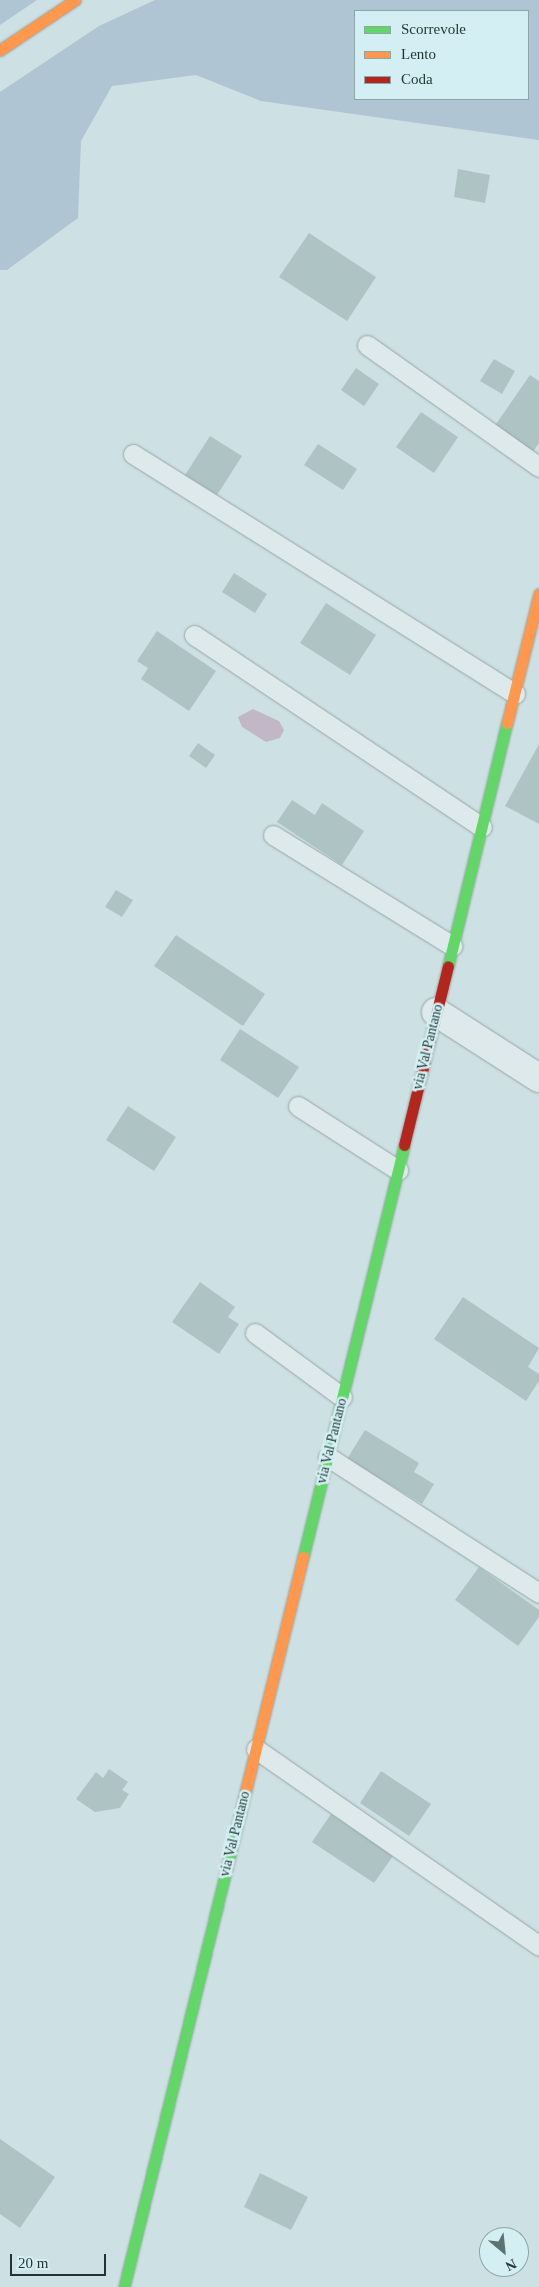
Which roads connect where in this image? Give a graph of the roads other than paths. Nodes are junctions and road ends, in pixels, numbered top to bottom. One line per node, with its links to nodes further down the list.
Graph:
1 (75, 0): 2 (street)
2 (0, 50)
3 (368, 345): 5 (lane)
4 (133, 454): 8 (lane)
5 (539, 467)
6 (539, 594): 8 (street, via Val Pantano)
7 (194, 635): 9 (lane)
8 (514, 694): 9 (street, via Val Pantano)
9 (482, 828): 11 (street, via Val Pantano)
10 (273, 835): 11 (lane)
11 (453, 946): 12 (street, via Val Pantano)
12 (436, 1012): 13 (street); 15 (street, via Val Pantano)
13 (539, 1078)
14 (298, 1106): 15 (lane)
15 (398, 1170): 17 (street, via Val Pantano)
16 (254, 1333): 17 (lane)
17 (342, 1397): 18 (street, via Val Pantano)
18 (328, 1457): 19 (lane); 20 (street, via Val Pantano)
19 (539, 1593)
20 (256, 1749): 21 (lane); 22 (street, via Val Pantano)
21 (539, 1946)
22 (124, 2287)

